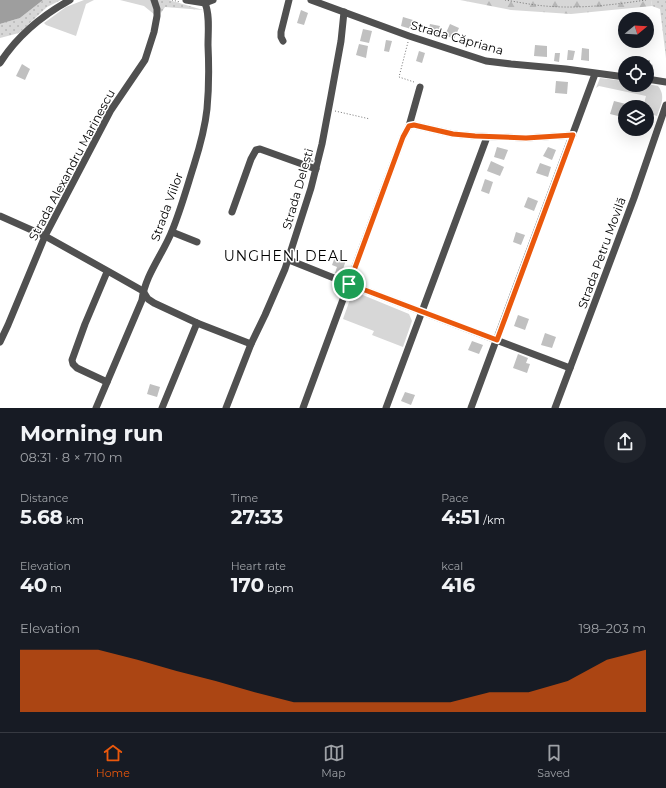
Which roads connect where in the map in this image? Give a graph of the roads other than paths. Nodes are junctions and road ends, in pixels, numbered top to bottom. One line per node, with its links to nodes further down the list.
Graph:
1 (70, 0): 10 (street)
2 (154, 0): 25 (street, Strada Alexandru Marinescu)
3 (186, 0): 7 (street)
4 (213, 0): 7 (street)
5 (289, 0): 9 (street)
6 (311, 0): 8 (street, Strada Căpriana)
7 (205, 2): 24 (street, Strada Viilor)
8 (344, 12): 12 (street, Strada Căpriana); 21 (street, Strada Delești)
9 (283, 41)
10 (3, 50): 11 (street)
11 (0, 63)
12 (595, 74): 13 (street, Strada Căpriana); 19 (street)
13 (618, 76)
14 (654, 80): 15 (street)
15 (666, 82)
16 (420, 87): 18 (street)
17 (666, 105): 36 (street, Strada Petru Movilă)
18 (409, 126): 20 (street); 29 (street)
19 (573, 135): 20 (street); 33 (street)
20 (487, 137): 31 (street)
21 (316, 169): 22 (street); 27 (street, Strada Delești)
22 (232, 212)
23 (0, 216): 25 (street)
24 (172, 232): 26 (street); 30 (street, Strada Viilor)
25 (45, 236): 28 (street); 34 (street, Strada Alexandru Marinescu)
26 (197, 242)
27 (288, 260): 29 (street); 35 (street, Strada Delești)
28 (107, 272): 30 (street); 37 (street)
29 (349, 284): 31 (street); 41 (street)
30 (142, 292): 32 (street); 37 (street, Strada Viilor)
31 (423, 312): 33 (street); 42 (street)
32 (197, 322): 35 (street); 39 (street)
33 (497, 340): 36 (street); 43 (street)
34 (0, 342)
35 (251, 344): 40 (street, Strada Delești)
36 (570, 368): 44 (street, Strada Petru Movilă)
37 (106, 382): 38 (street, Strada Viilor)
38 (96, 408)
39 (162, 408)
40 (226, 408)
41 (303, 408)
42 (386, 408)
43 (471, 408)
44 (555, 408)

